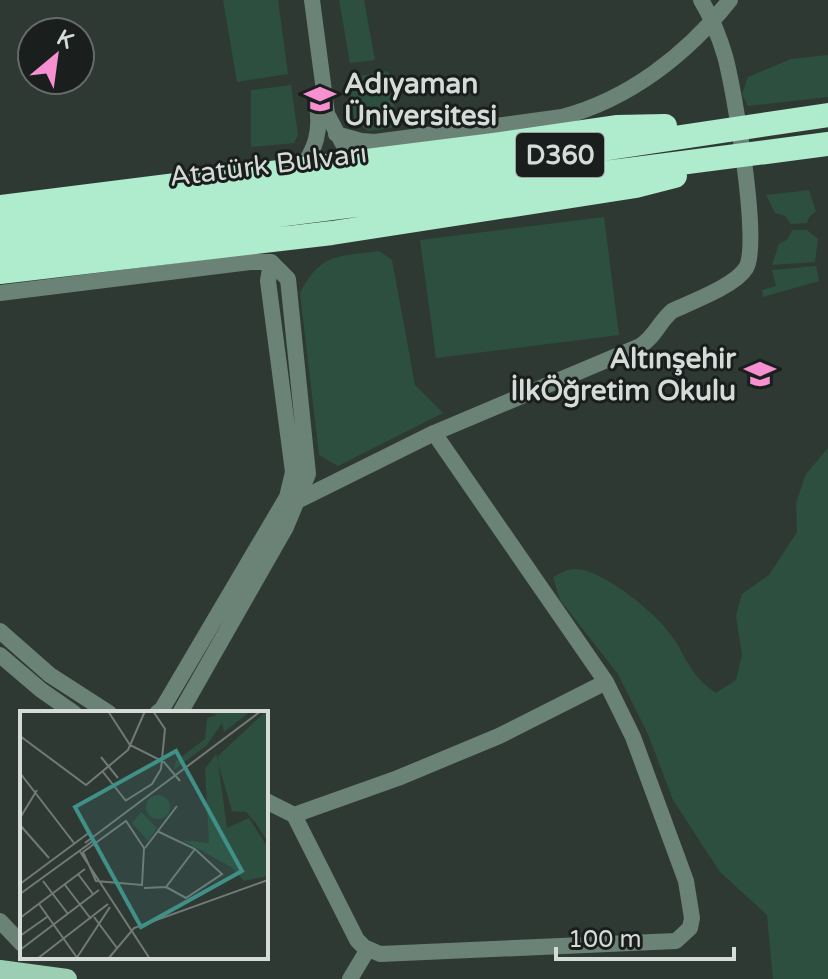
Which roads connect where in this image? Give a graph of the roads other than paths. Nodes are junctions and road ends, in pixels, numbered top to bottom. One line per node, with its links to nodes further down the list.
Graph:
1 (303, 0): 12 (street)
2 (312, 0): 8 (street)
3 (701, 0): 5 (street)
4 (730, 0): 5 (street)
5 (714, 21): 8 (street); 18 (street)
6 (828, 115): 7 (highway, Atatürk Bulvarı / D360)
7 (759, 124): 11 (highway); 14 (highway, Atatürk Bulvarı / D360)
8 (336, 134): 11 (street)
9 (828, 144): 10 (highway, Atatürk Bulvarı / D360)
10 (764, 154): 15 (highway, Atatürk Bulvarı / D360); 16 (highway)
11 (369, 161): 12 (highway)
12 (300, 170): 13 (highway)
13 (0, 207)
14 (0, 227)
15 (0, 251)
16 (0, 272)
17 (0, 293): 19 (street)
18 (434, 433): 19 (street); 22 (street)
19 (292, 499): 25 (street); 26 (street)
20 (0, 631): 24 (street)
21 (0, 655): 23 (street)
22 (606, 682): 28 (street); 31 (street)
23 (71, 711)
24 (106, 711)
25 (158, 711)
26 (181, 711)
27 (268, 802): 28 (street)
28 (294, 815): 31 (street)
29 (0, 921): 30 (street)
30 (20, 942)
31 (368, 949): 34 (street)
32 (0, 970): 33 (main road)
33 (67, 979)
34 (350, 979)

